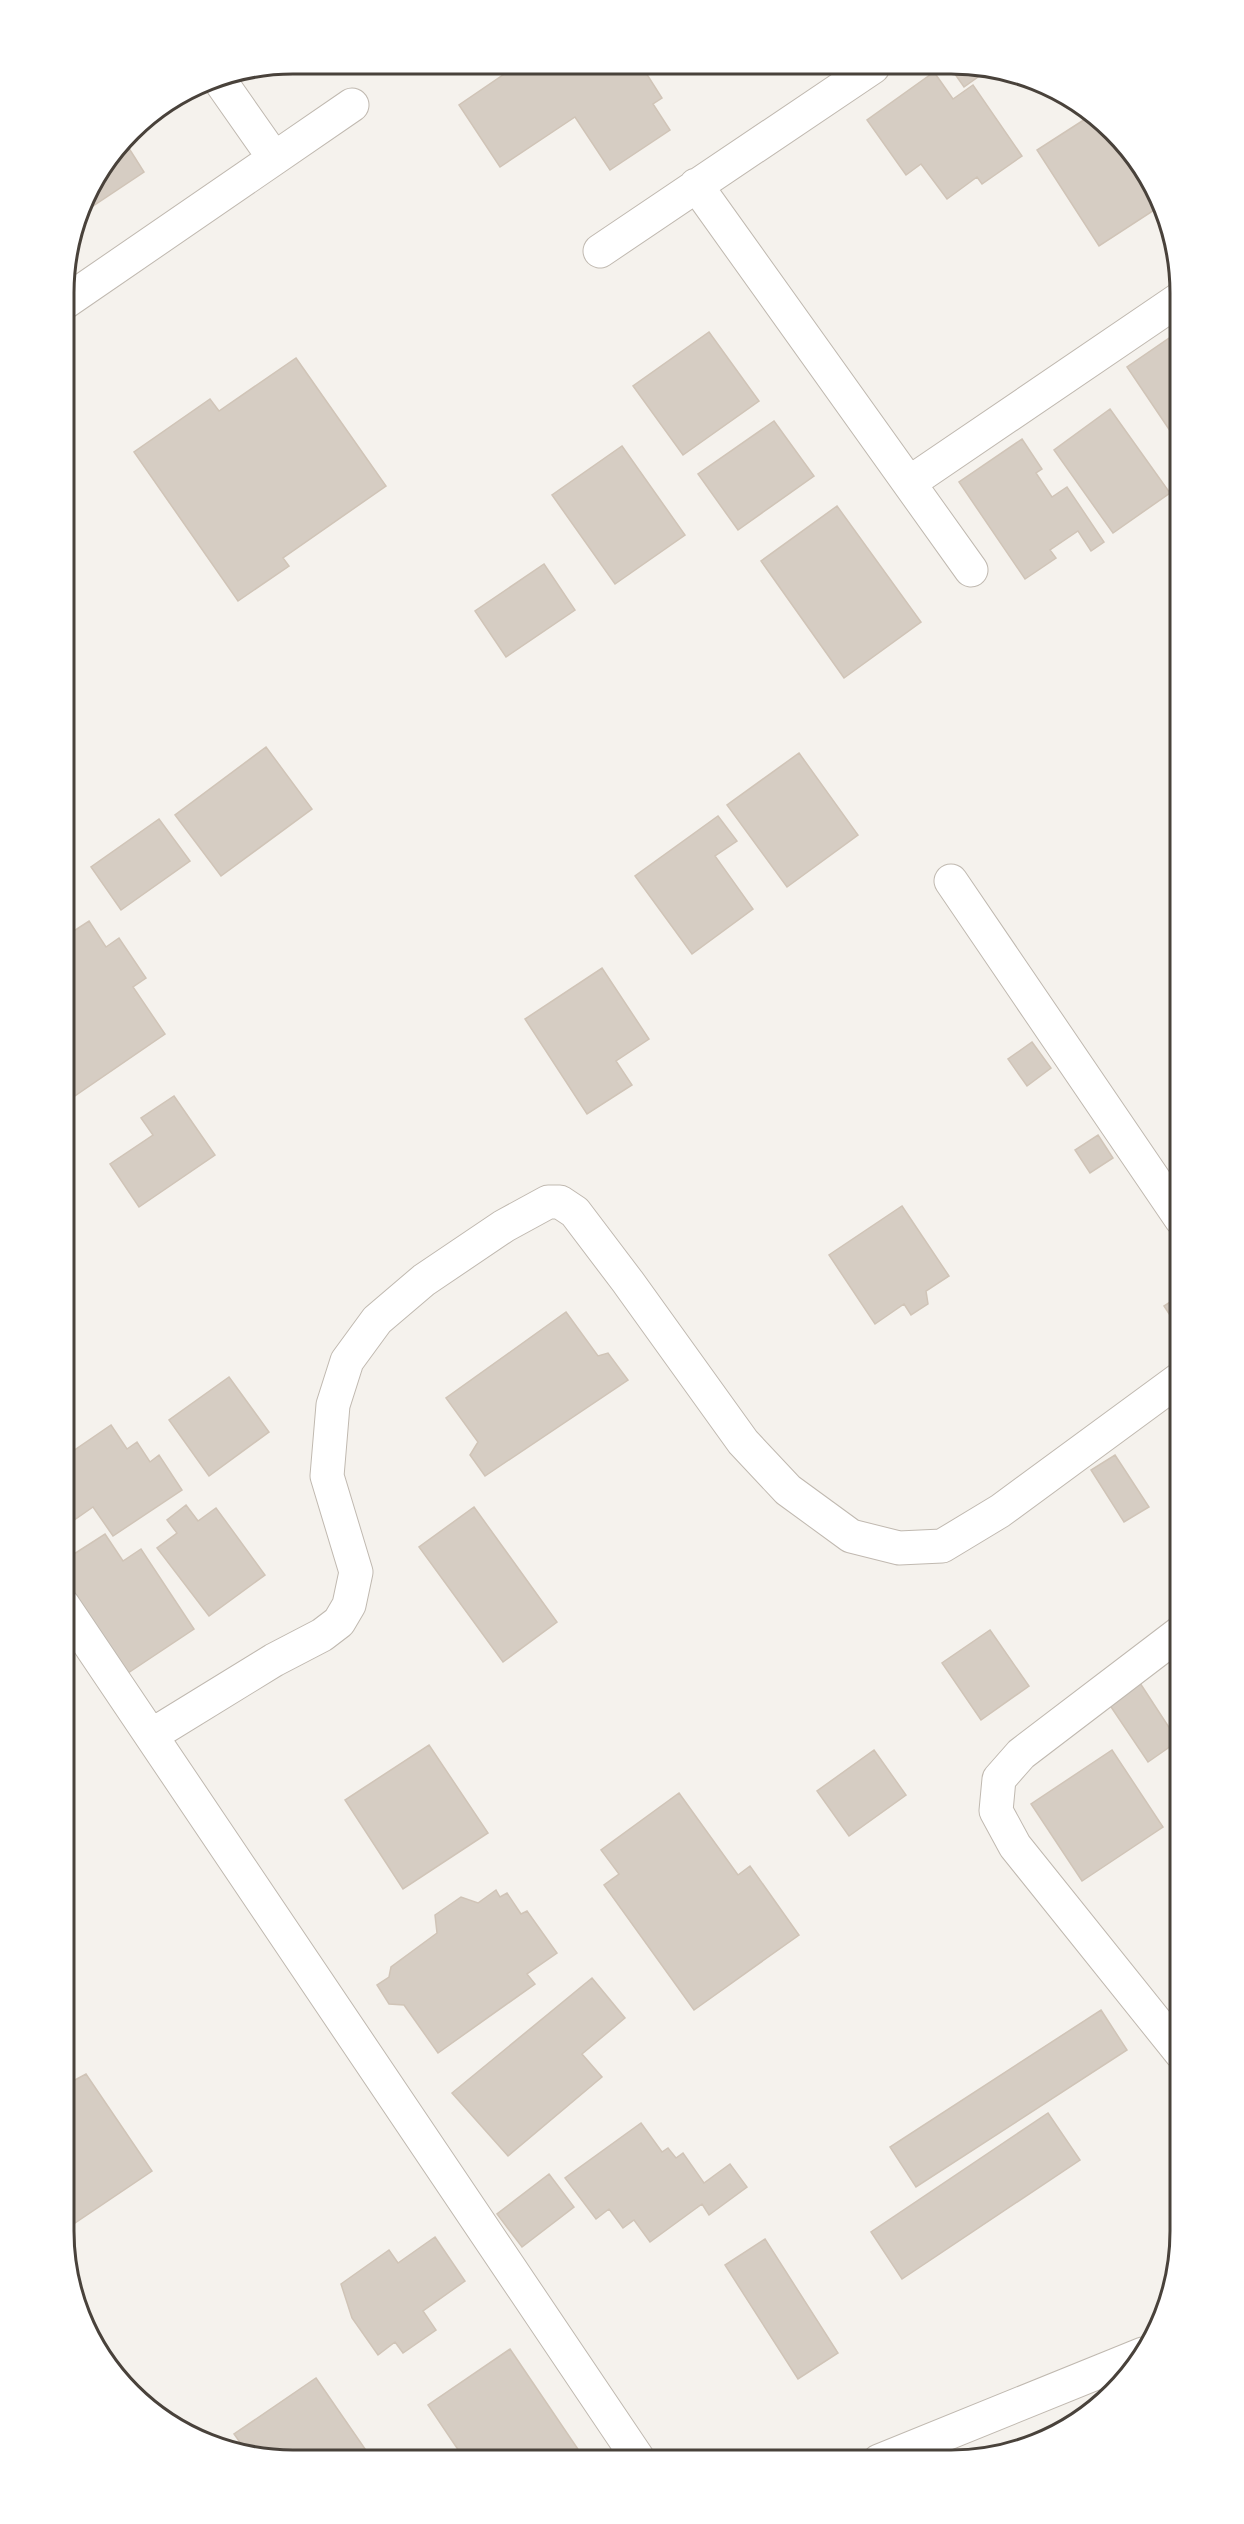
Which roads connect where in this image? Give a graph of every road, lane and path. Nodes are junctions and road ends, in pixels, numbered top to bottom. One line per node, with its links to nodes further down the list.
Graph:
1 (862, 74): 5 (street)
2 (223, 85): 4 (street)
3 (352, 105): 4 (street)
4 (274, 158): 7 (street)
5 (696, 185): 6 (street); 9 (street)
6 (600, 251)
7 (74, 295)
8 (1170, 305): 9 (street)
9 (909, 483): 10 (street)
10 (971, 570)
11 (951, 881): 12 (street)
12 (1170, 1204)
13 (1170, 1386): 16 (street)
14 (74, 1621): 16 (street)
15 (1170, 1640): 17 (street)
16 (152, 1735): 19 (street)
17 (1170, 2040)
18 (1129, 2360): 20 (street)
19 (632, 2450)
20 (906, 2450)

